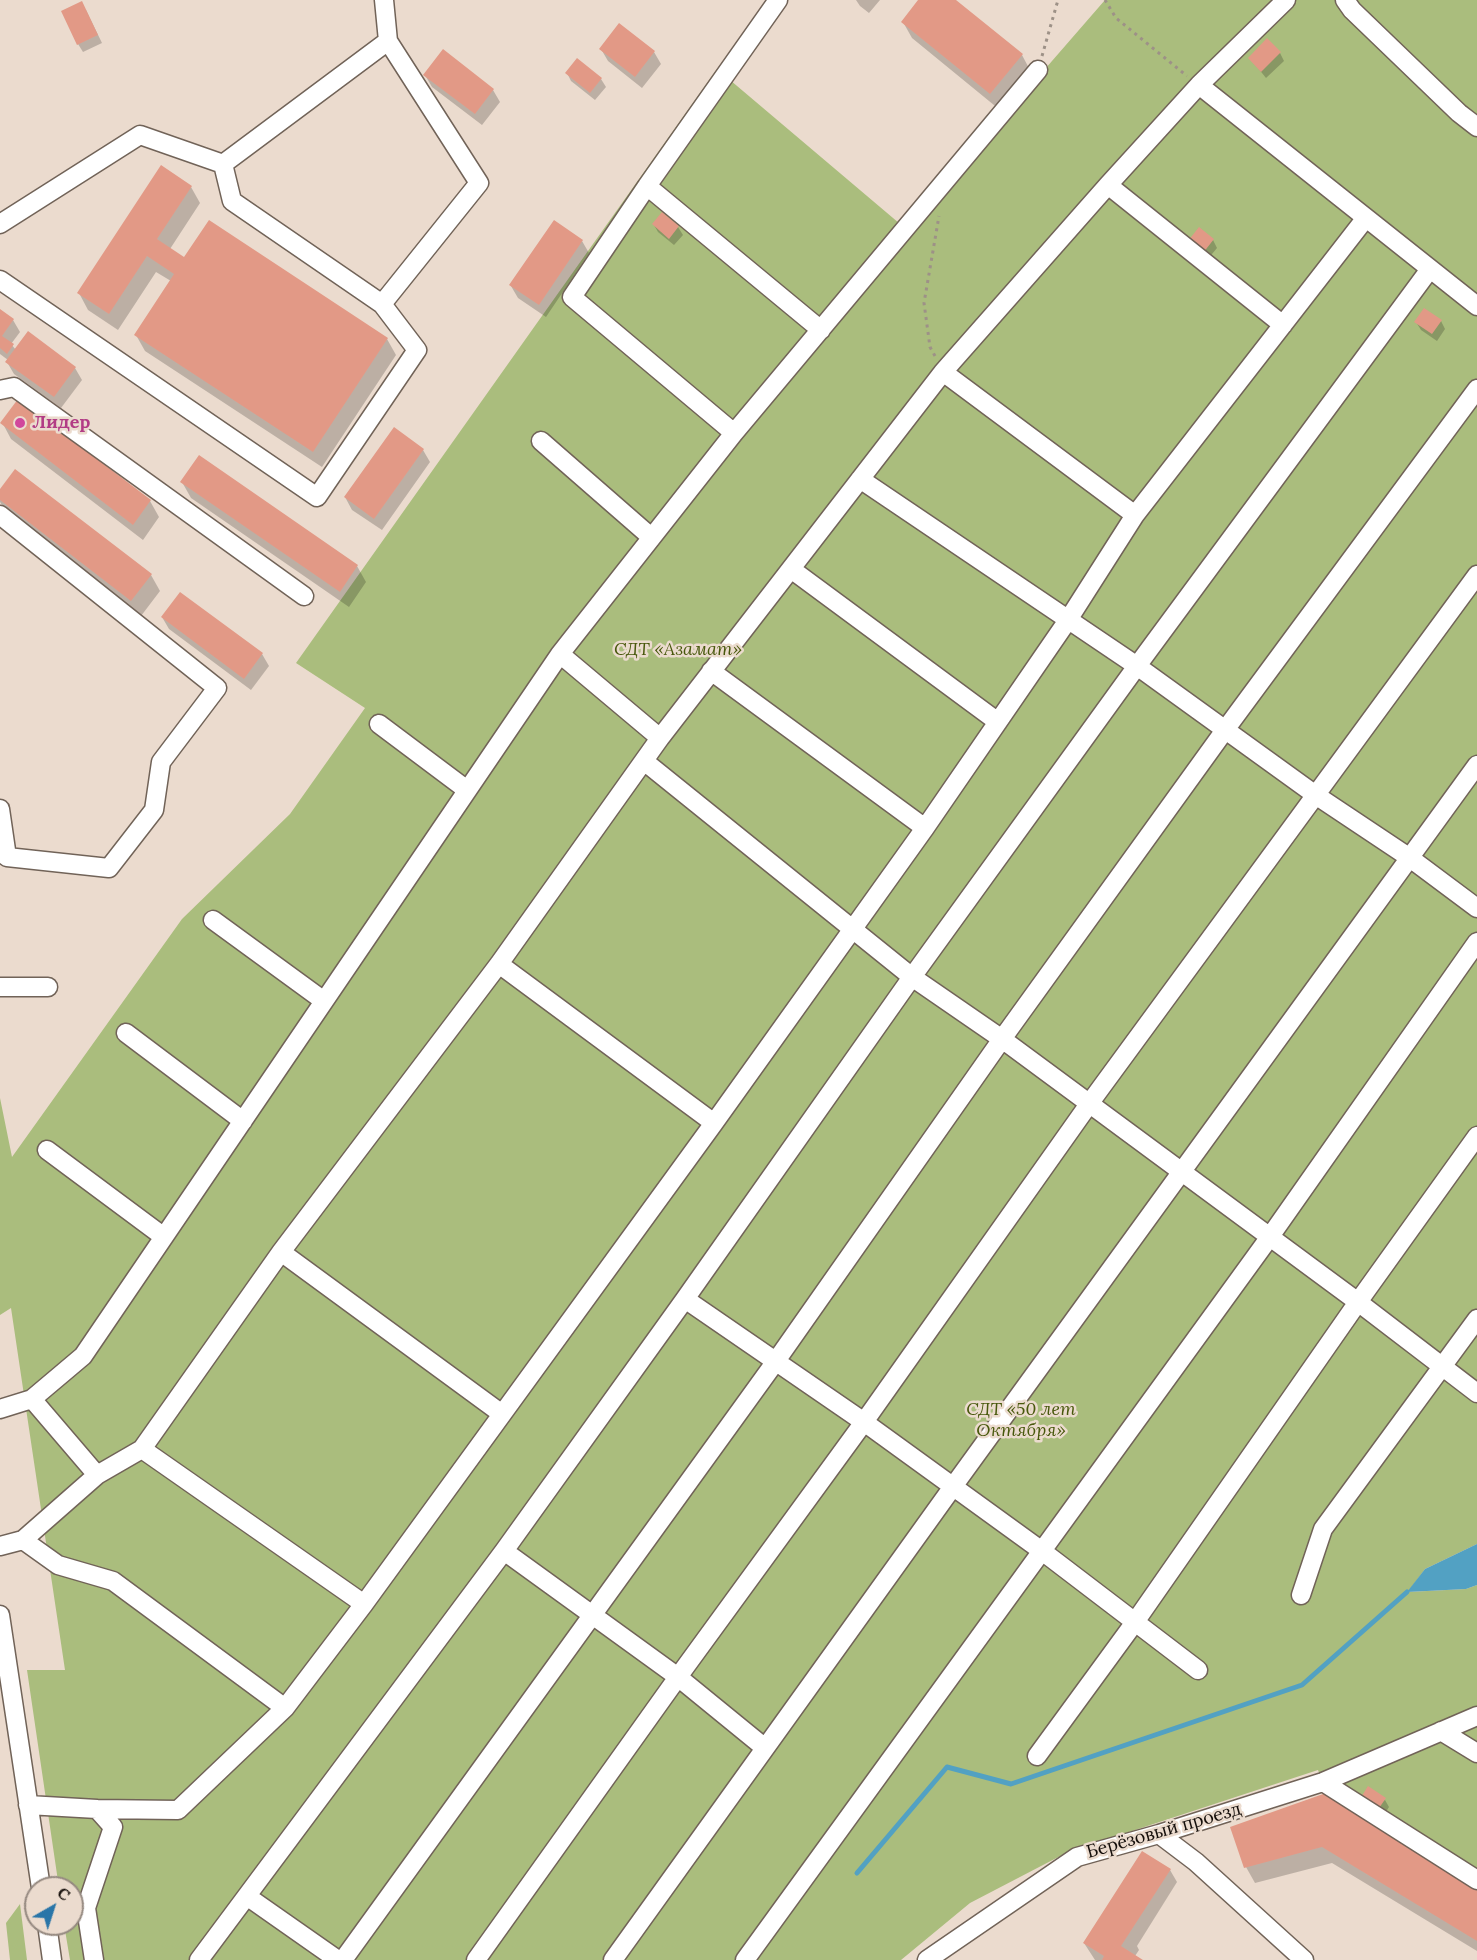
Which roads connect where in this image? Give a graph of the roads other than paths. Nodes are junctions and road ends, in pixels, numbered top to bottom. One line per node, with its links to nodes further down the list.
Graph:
1 (384, 0): 5 (street)
2 (778, 0): 11 (street)
3 (1286, 0): 7 (street)
4 (1345, 0): 8 (street)
5 (388, 41): 9 (street); 16 (street)
6 (1038, 70): 19 (street)
7 (1199, 85): 10 (street); 12 (street)
8 (1477, 127)
9 (223, 164): 13 (street); 16 (street)
10 (1108, 185): 18 (street); 20 (street)
11 (647, 186): 19 (street); 23 (street)
12 (1365, 219): 14 (street); 18 (street)
13 (0, 224)
14 (1430, 269): 17 (street); 34 (street)
15 (0, 280): 16 (street)
16 (382, 304)
17 (1477, 306)
18 (1282, 325): 27 (street)
19 (821, 330): 23 (street)
20 (943, 372): 25 (street); 27 (street)
21 (1477, 389): 38 (street)
22 (0, 390): 31 (street)
23 (734, 433): 28 (street)
24 (541, 441): 28 (street)
25 (860, 479): 29 (street); 32 (street)
26 (0, 515): 44 (street)
27 (1135, 515): 32 (street)
28 (651, 537): 33 (street)
29 (790, 569): 35 (street); 36 (street)
30 (1477, 575): 43 (street)
31 (304, 596)
32 (1068, 620): 34 (street); 36 (street)
33 (560, 654): 39 (street); 42 (street)
34 (1137, 666): 38 (street); 52 (street)
35 (711, 671): 39 (street); 45 (street)
36 (998, 722): 45 (street)
37 (379, 724): 42 (street)
38 (1225, 730): 43 (street); 57 (street)
39 (660, 738): 40 (street)
40 (644, 761): 49 (street); 51 (street)
41 (1477, 765): 46 (street)
42 (467, 790): 55 (street)
43 (1317, 796): 46 (street); 58 (street)
44 (0, 809)
45 (925, 828): 49 (street)
46 (1410, 858): 47 (street); 63 (street)
47 (1477, 908)
48 (213, 920): 55 (street)
49 (853, 928): 52 (street); 60 (street)
50 (1477, 942): 65 (street)
51 (499, 964): 60 (street); 66 (street)
52 (912, 977): 57 (street); 67 (street)
53 (0, 987): 54 (street)
54 (48, 987)
55 (324, 1001): 59 (street)
56 (126, 1033): 59 (street)
57 (1002, 1039): 58 (street); 70 (street)
58 (1089, 1104): 63 (street); 76 (street)
59 (243, 1121): 64 (street)
60 (714, 1123): 75 (street)
61 (1477, 1136): 68 (street)
62 (47, 1150): 64 (street)
63 (1181, 1173): 65 (street); 79 (street)
64 (164, 1237): 73 (street)
65 (1269, 1238): 68 (street); 83 (street)
66 (281, 1252): 75 (street); 77 (street)
67 (685, 1299): 70 (street); 82 (street)
68 (1358, 1302): 71 (street); 88 (street)
69 (1477, 1319): 71 (street)
70 (776, 1361): 76 (street); 87 (street)
71 (1442, 1367): 72 (street); 84 (street)
72 (1477, 1393)
73 (32, 1399): 74 (street); 78 (street)
74 (0, 1409)
75 (502, 1414): 85 (street)
76 (864, 1422): 79 (street); 92 (street)
77 (142, 1449): 78 (street); 85 (street)
78 (97, 1475): 80 (street)
79 (952, 1488): 83 (street); 96 (street)
80 (23, 1540): 81 (street); 93 (street)
81 (0, 1546)
82 (504, 1551): 87 (street); 105 (street)
83 (1042, 1551): 88 (street); 114 (street)
84 (1301, 1595)
85 (364, 1604): 93 (street)
86 (0, 1615): 89 (street)
87 (592, 1615): 92 (street); 111 (street)
88 (1136, 1622): 90 (street); 98 (street)
89 (6, 1658): 91 (street); 100 (street)
90 (1198, 1670)
91 (0, 1676)
92 (678, 1677): 96 (street); 112 (street)
93 (285, 1708): 101 (street)
94 (1477, 1716): 95 (street, Берёзовый проезд)
95 (1441, 1731): 97 (street); 99 (street, Берёзовый проезд)
96 (765, 1748): 113 (street)
97 (1477, 1753)
98 (1037, 1756)
99 (1323, 1782): 102 (street, Берёзовый проезд); 104 (street)
100 (28, 1805): 101 (street); 103 (street)
101 (97, 1809): 108 (street)
102 (1159, 1834): 115 (street, Берёзовый проезд); 116 (street)
103 (39, 1876)
104 (1477, 1880)
105 (248, 1897): 109 (street); 110 (street)
106 (48, 1936): 107 (street)
107 (52, 1960)
108 (94, 1960)
109 (199, 1960)
110 (338, 1960)
111 (343, 1960)
112 (476, 1960)
113 (613, 1960)
114 (745, 1960)
115 (927, 1960)
116 (1304, 1960)

